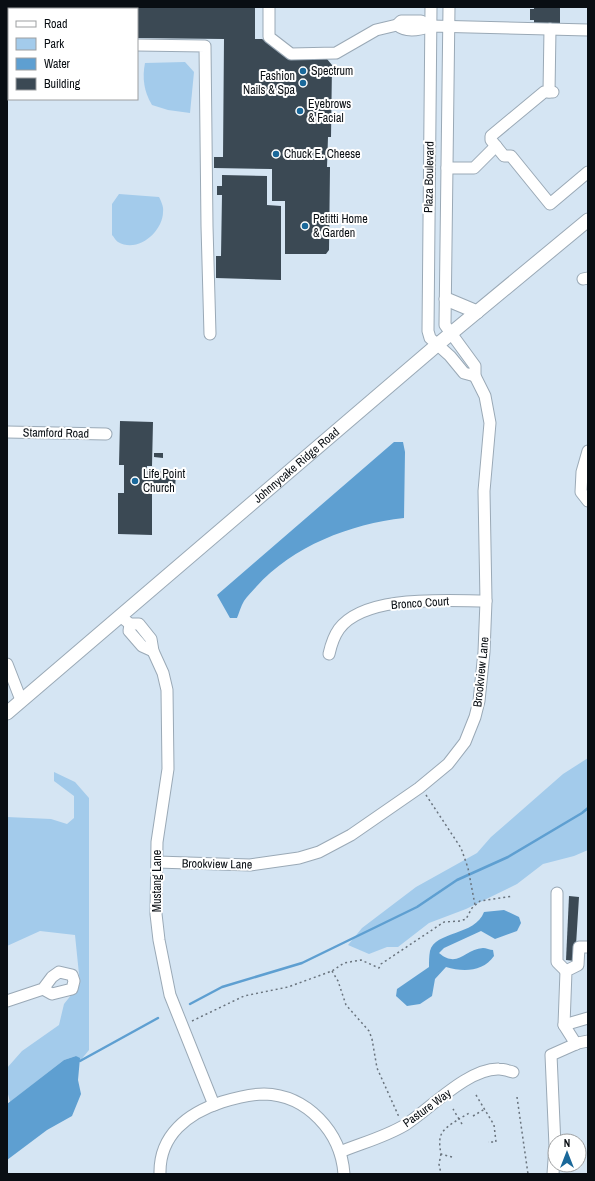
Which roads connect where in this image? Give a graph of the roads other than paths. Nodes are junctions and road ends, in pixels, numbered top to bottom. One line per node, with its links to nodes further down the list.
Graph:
1 (269, 7): 4 (street)
2 (431, 7): 4 (street, Plaza Boulevard)
3 (449, 7): 5 (street, Plaza Boulevard)
4 (431, 26): 5 (street); 17 (street, Plaza Boulevard)
5 (449, 26): 6 (street); 10 (street, Plaza Boulevard)
6 (550, 30): 7 (street); 9 (street)
7 (588, 30)
8 (138, 45): 16 (street)
9 (496, 146): 10 (street); 11 (street)
10 (447, 168): 13 (street, Plaza Boulevard)
11 (588, 172)
12 (588, 220): 14 (main road, Johnnycake Ridge Road)
13 (446, 299): 14 (main road); 15 (street, Plaza Boulevard)
14 (477, 312): 15 (main road, Johnnycake Ridge Road)
15 (450, 333): 17 (main road, Johnnycake Ridge Road); 18 (street, Brookview Lane)
16 (210, 334)
17 (437, 345): 18 (street); 24 (main road, Johnnycake Ridge Road)
18 (475, 376): 23 (street, Brookview Lane)
19 (7, 432): 20 (street, Stamford Road)
20 (106, 434)
21 (588, 452): 22 (street)
22 (588, 501)
23 (486, 601): 25 (street, Bronco Court); 29 (street, Brookview Lane)
24 (125, 620): 27 (main road, Johnnycake Ridge Road); 29 (street, Mustang Lane)
25 (329, 654)
26 (7, 664): 27 (street)
27 (21, 700): 28 (main road, Johnnycake Ridge Road)
28 (7, 713)
29 (156, 862): 40 (street, Mustang Lane)
30 (557, 893): 32 (street)
31 (588, 947): 32 (street)
32 (566, 970): 36 (street)
33 (43, 989): 34 (street)
34 (7, 1001)
35 (588, 1018): 36 (street)
36 (564, 1025): 38 (street)
37 (588, 1042): 38 (street)
38 (576, 1044): 44 (street)
39 (513, 1072): 41 (street, Pasture Way)
40 (214, 1105): 41 (street); 42 (street)
41 (340, 1152): 43 (street)
42 (160, 1174)
43 (344, 1174)
44 (553, 1174)

